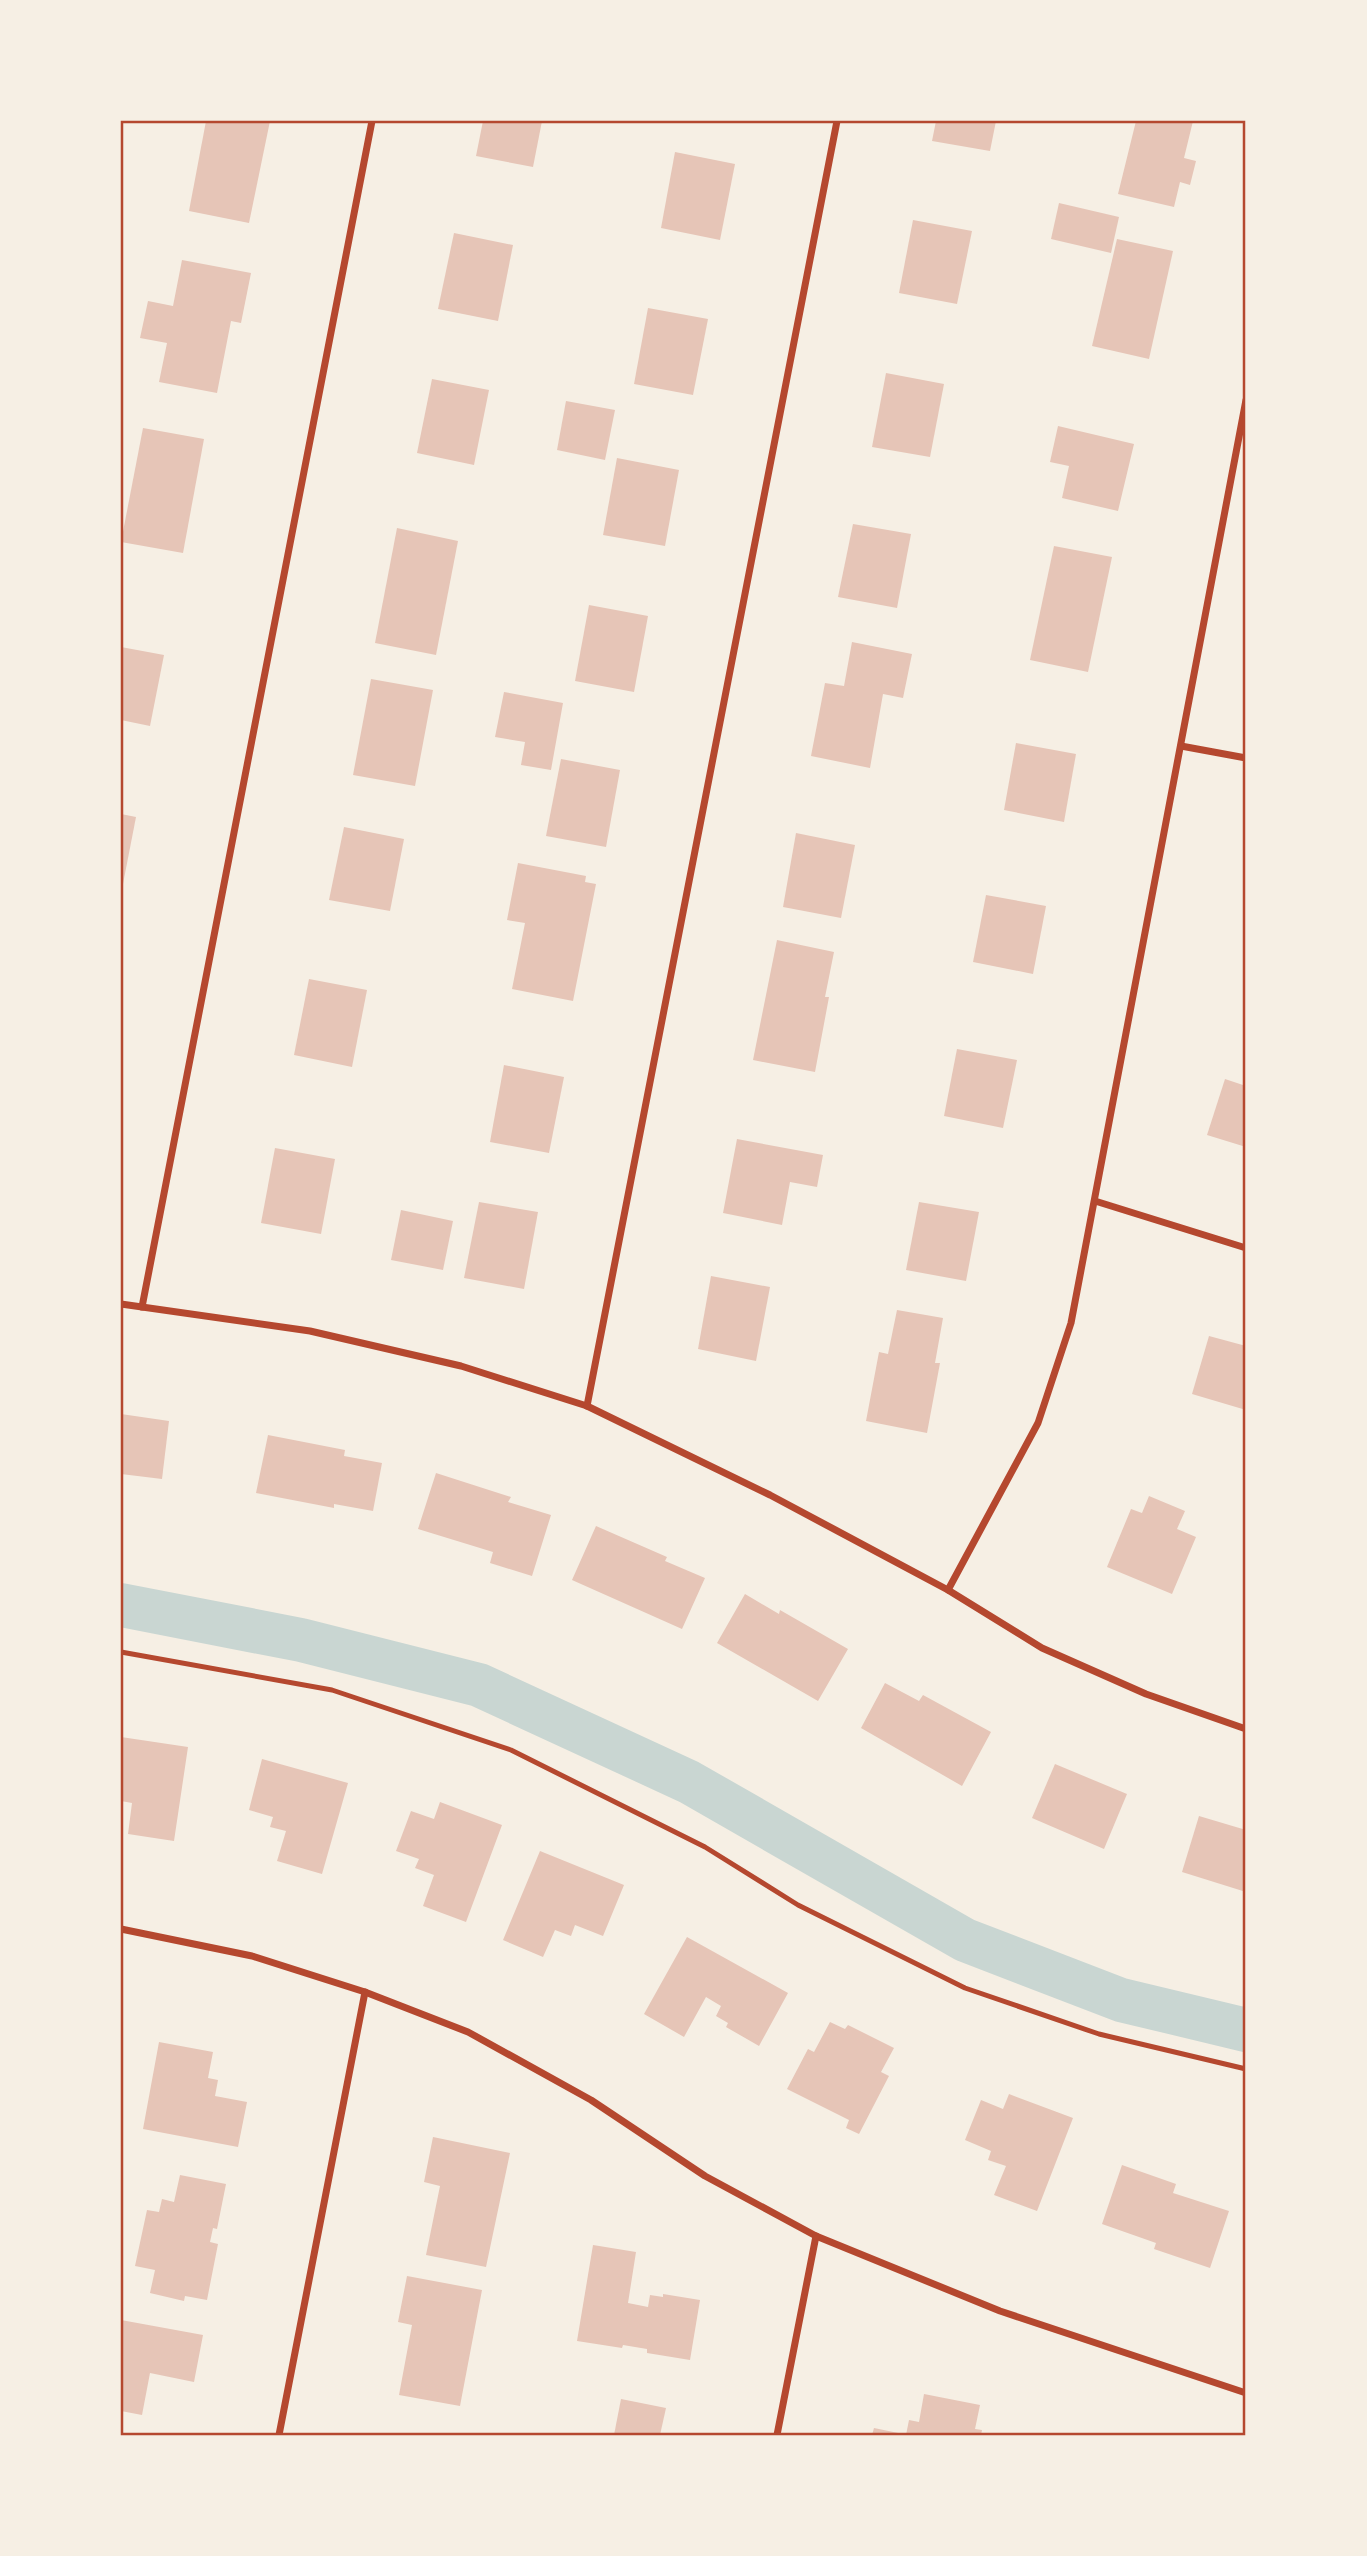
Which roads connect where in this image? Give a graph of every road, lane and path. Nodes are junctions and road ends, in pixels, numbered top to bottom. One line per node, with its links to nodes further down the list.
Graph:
1 (372, 121): 9 (street)
2 (837, 121): 10 (street)
3 (1246, 400): 4 (street)
4 (1181, 746): 5 (street); 6 (street)
5 (1246, 758)
6 (1094, 1201): 7 (street); 11 (street)
7 (1246, 1248)
8 (121, 1304): 9 (street)
9 (142, 1307): 10 (street)
10 (587, 1406): 11 (street)
11 (948, 1590): 13 (street)
12 (121, 1652): 16 (lane)
13 (1246, 1729)
14 (121, 1929): 15 (street)
15 (365, 1992): 17 (street); 19 (street)
16 (1246, 2069)
17 (816, 2236): 18 (street); 20 (street)
18 (1246, 2393)
19 (279, 2435)
20 (777, 2435)

